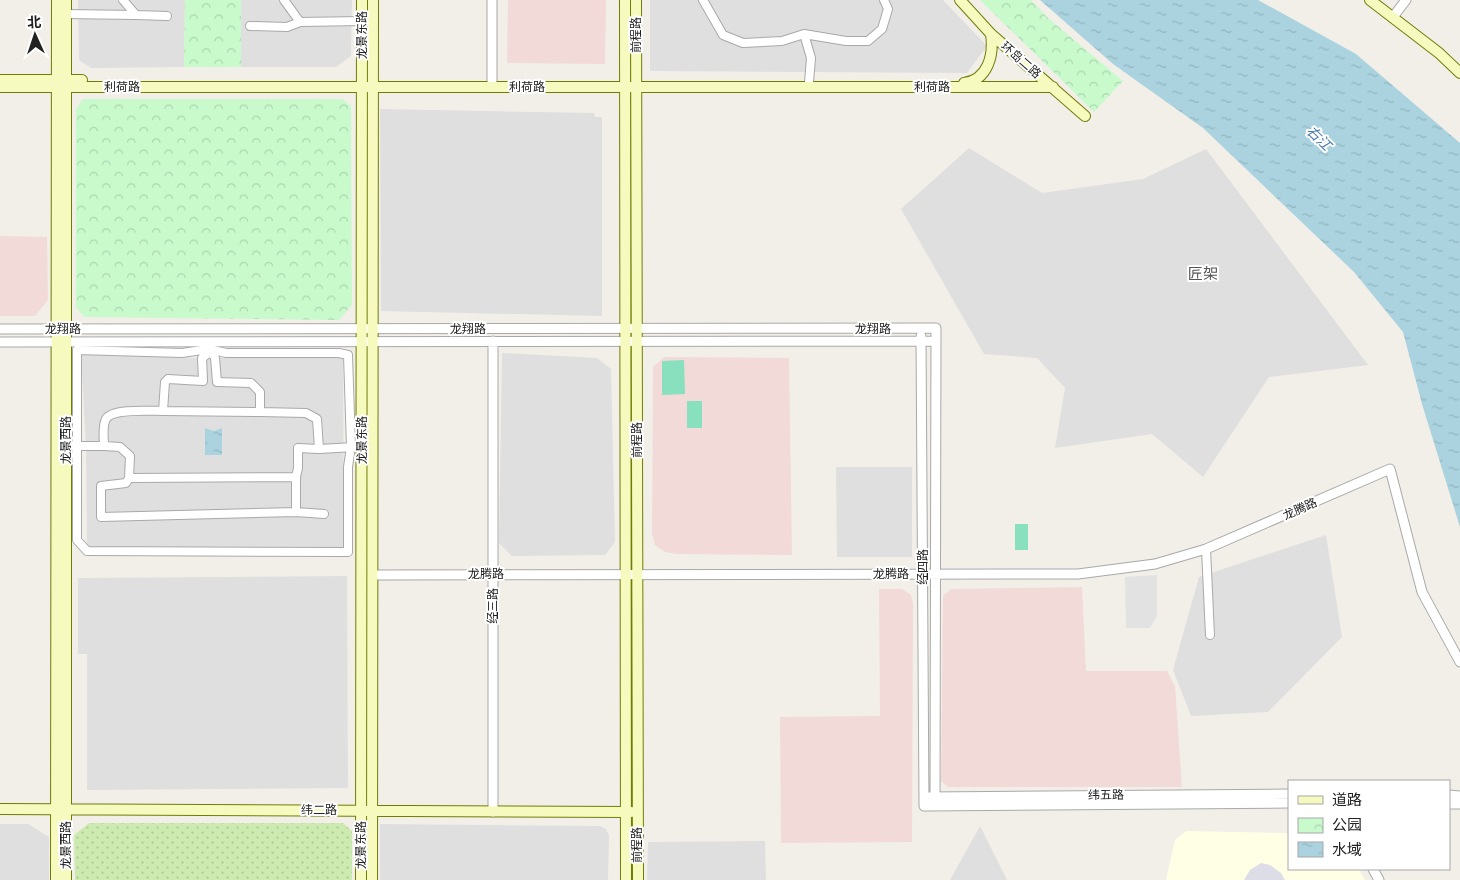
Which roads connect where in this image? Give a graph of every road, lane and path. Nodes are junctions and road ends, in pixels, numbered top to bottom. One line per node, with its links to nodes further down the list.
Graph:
1 (56, 0): 28 (main road, 龙景西路)
2 (66, 0): 15 (main road, 龙景西路)
3 (123, 0): 16 (street)
4 (284, 0): 20 (street)
5 (362, 0): 19 (main road, 龙景东路)
6 (373, 0): 30 (main road, 龙景东路)
7 (492, 0): 26 (street)
8 (625, 0): 31 (main road, 前程路)
9 (636, 0): 32 (main road, 前程路)
10 (703, 0): 22 (street)
11 (884, 0): 22 (street)
12 (960, 0): 23 (main road, 环岛二路)
13 (1370, 0): 18 (main road)
14 (1406, 0): 18 (street)
15 (66, 14): 16 (street); 28 (main road, 龙景西路)
16 (136, 14): 17 (street)
17 (167, 16)
18 (1393, 17): 24 (main road)
19 (362, 21): 20 (street); 29 (main road, 龙景东路)
20 (300, 22): 21 (street)
21 (250, 26)
22 (804, 34): 27 (street)
23 (991, 34): 27 (main road, 利荷路); 34 (main road, 环岛二路)
24 (1460, 73)
25 (0, 80): 28 (main road, 利荷路)
26 (492, 81): 30 (main road, 利荷路); 31 (main road, 利荷路)
27 (810, 82): 32 (main road, 利荷路)
28 (61, 84): 29 (main road, 利荷路); 33 (main road, 利荷路); 39 (main road, 龙景西路)
29 (362, 84): 30 (main road, 利荷路); 40 (main road, 龙景东路)
30 (373, 84): 31 (main road, 利荷路); 41 (main road, 龙景东路)
31 (625, 84): 32 (main road, 利荷路); 42 (main road, 前程路)
32 (636, 84): 34 (main road, 利荷路); 43 (main road, 前程路)
33 (0, 87)
34 (1054, 87): 35 (main road, 环岛二路)
35 (1085, 116)
36 (921, 328): 37 (street, 龙翔路); 43 (street, 龙翔路); 49 (street, 经四路)
37 (936, 328): 50 (street, 经四路)
38 (0, 329): 39 (street, 龙翔路)
39 (61, 329): 40 (street, 龙翔路); 52 (main road, 龙景西路)
40 (362, 329): 41 (street, 龙翔路); 44 (main road, 龙景东路)
41 (373, 329): 42 (street, 龙翔路); 45 (main road, 龙景东路)
42 (626, 329): 43 (street, 龙翔路); 47 (main road, 前程路)
43 (637, 329): 48 (main road, 前程路)
44 (362, 341): 45 (street, 龙翔路); 53 (street, 龙翔路); 59 (main road, 龙景东路)
45 (373, 341): 46 (street, 龙翔路); 68 (main road, 龙景东路)
46 (494, 341): 47 (street, 龙翔路); 69 (street, 经三路)
47 (626, 341): 48 (street, 龙翔路); 67 (main road, 前程路)
48 (637, 341): 49 (street, 龙翔路); 66 (main road, 前程路)
49 (921, 341): 50 (street, 龙翔路); 70 (street, 经四路)
50 (936, 341): 71 (street, 经四路)
51 (0, 342): 52 (street, 龙翔路)
52 (61, 342): 53 (street, 龙翔路); 56 (main road, 龙景西路); 79 (main road, 龙景西路)
53 (209, 348): 54 (street); 55 (street); 57 (street); 59 (street)
54 (163, 411): 55 (street); 58 (street)
55 (260, 412): 60 (street)
56 (66, 446): 57 (street); 79 (main road, 龙景西路)
57 (78, 446): 58 (street); 59 (street)
58 (104, 446): 62 (street)
59 (356, 447): 60 (street); 80 (main road, 龙景东路)
60 (319, 449): 61 (street)
61 (296, 477): 62 (street); 63 (street)
62 (129, 478): 63 (street)
63 (296, 512): 64 (street)
64 (324, 514)
65 (1206, 549): 71 (street, 龙腾路); 72 (street); 73 (street, 龙腾路)
66 (637, 572): 67 (street, 龙腾路); 70 (street, 龙腾路); 83 (main road, 前程路)
67 (626, 573): 69 (street, 龙腾路); 82 (main road, 前程路)
68 (372, 574): 69 (street, 龙腾路); 80 (main road, 龙景东路)
69 (493, 574): 81 (street, 经三路)
70 (923, 574): 71 (street, 龙腾路); 75 (street, 经四路)
71 (935, 574): 76 (street, 经四路)
72 (1210, 635)
73 (1460, 662)
74 (1288, 794): 76 (street, 纬五路)
75 (924, 802): 76 (street, 纬五路)
76 (934, 802): 77 (street, 纬五路)
77 (1288, 803)
78 (0, 809): 79 (main road, 纬二路)
79 (61, 809): 80 (main road, 纬二路); 84 (main road, 龙景西路); 85 (main road, 龙景西路)
80 (367, 811): 81 (main road, 纬二路); 86 (main road, 龙景东路); 87 (main road, 龙景东路)
81 (493, 812): 82 (main road, 纬二路)
82 (626, 812): 83 (main road, 纬二路); 88 (main road, 前程路)
83 (637, 812): 89 (main road, 前程路)
84 (56, 880)
85 (66, 880)
86 (362, 880)
87 (372, 880)
88 (626, 880)
89 (638, 880)

